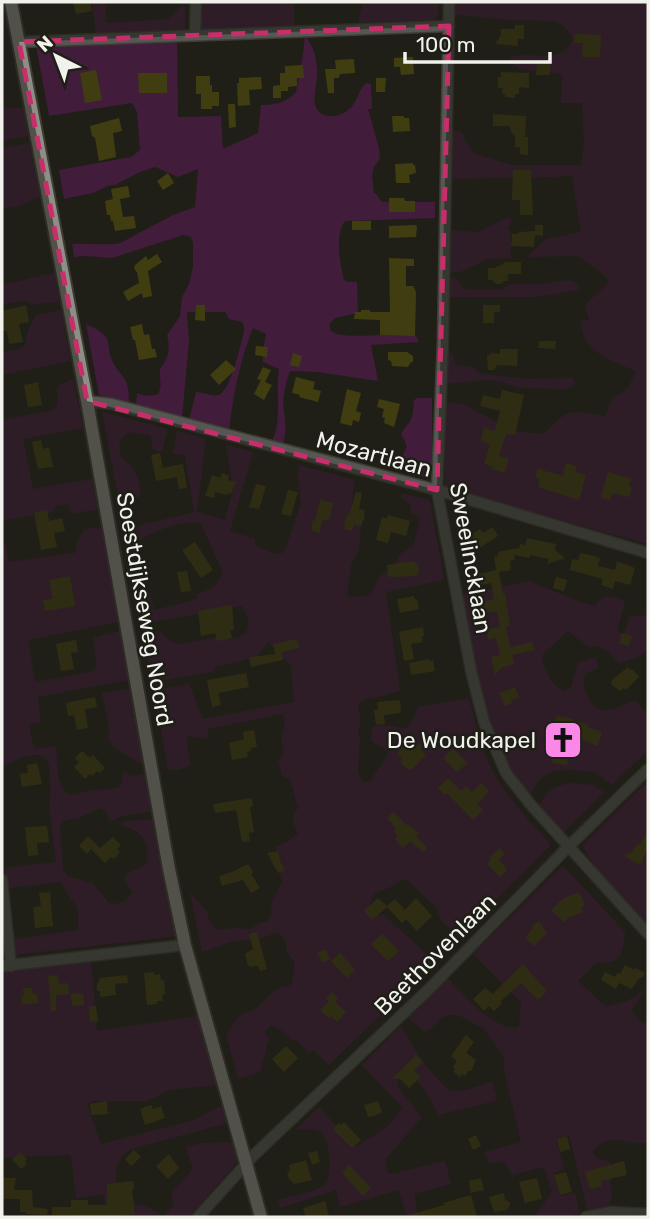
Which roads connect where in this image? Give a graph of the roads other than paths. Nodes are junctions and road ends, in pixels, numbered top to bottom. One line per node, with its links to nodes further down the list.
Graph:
1 (11, 2): 6 (main road, Soestdijkseweg Noord)
2 (195, 2): 5 (street)
3 (449, 2): 4 (street, Sweelincklaan)
4 (449, 26): 5 (street); 8 (street, Sweelincklaan)
5 (195, 35): 6 (street)
6 (19, 42): 7 (main road, Soestdijkseweg Noord)
7 (87, 401): 8 (street, Mozartlaan); 14 (main road, Soestdijkseweg Noord)
8 (437, 490): 9 (street, Mozartlaan); 11 (street, Sweelincklaan)
9 (648, 553)
10 (648, 769): 11 (street, Beethovenlaan)
11 (569, 846): 13 (street, Sweelincklaan); 16 (street, Beethovenlaan)
12 (2, 880): 15 (street)
13 (648, 934)
14 (185, 945): 15 (street); 16 (main road, Soestdijkseweg Noord)
15 (7, 966)
16 (246, 1164): 18 (street, Beethovenlaan); 19 (main road, Soestdijkseweg Noord)
17 (648, 1214): 20 (street)
18 (198, 1217)
19 (261, 1217)
20 (586, 1217)

